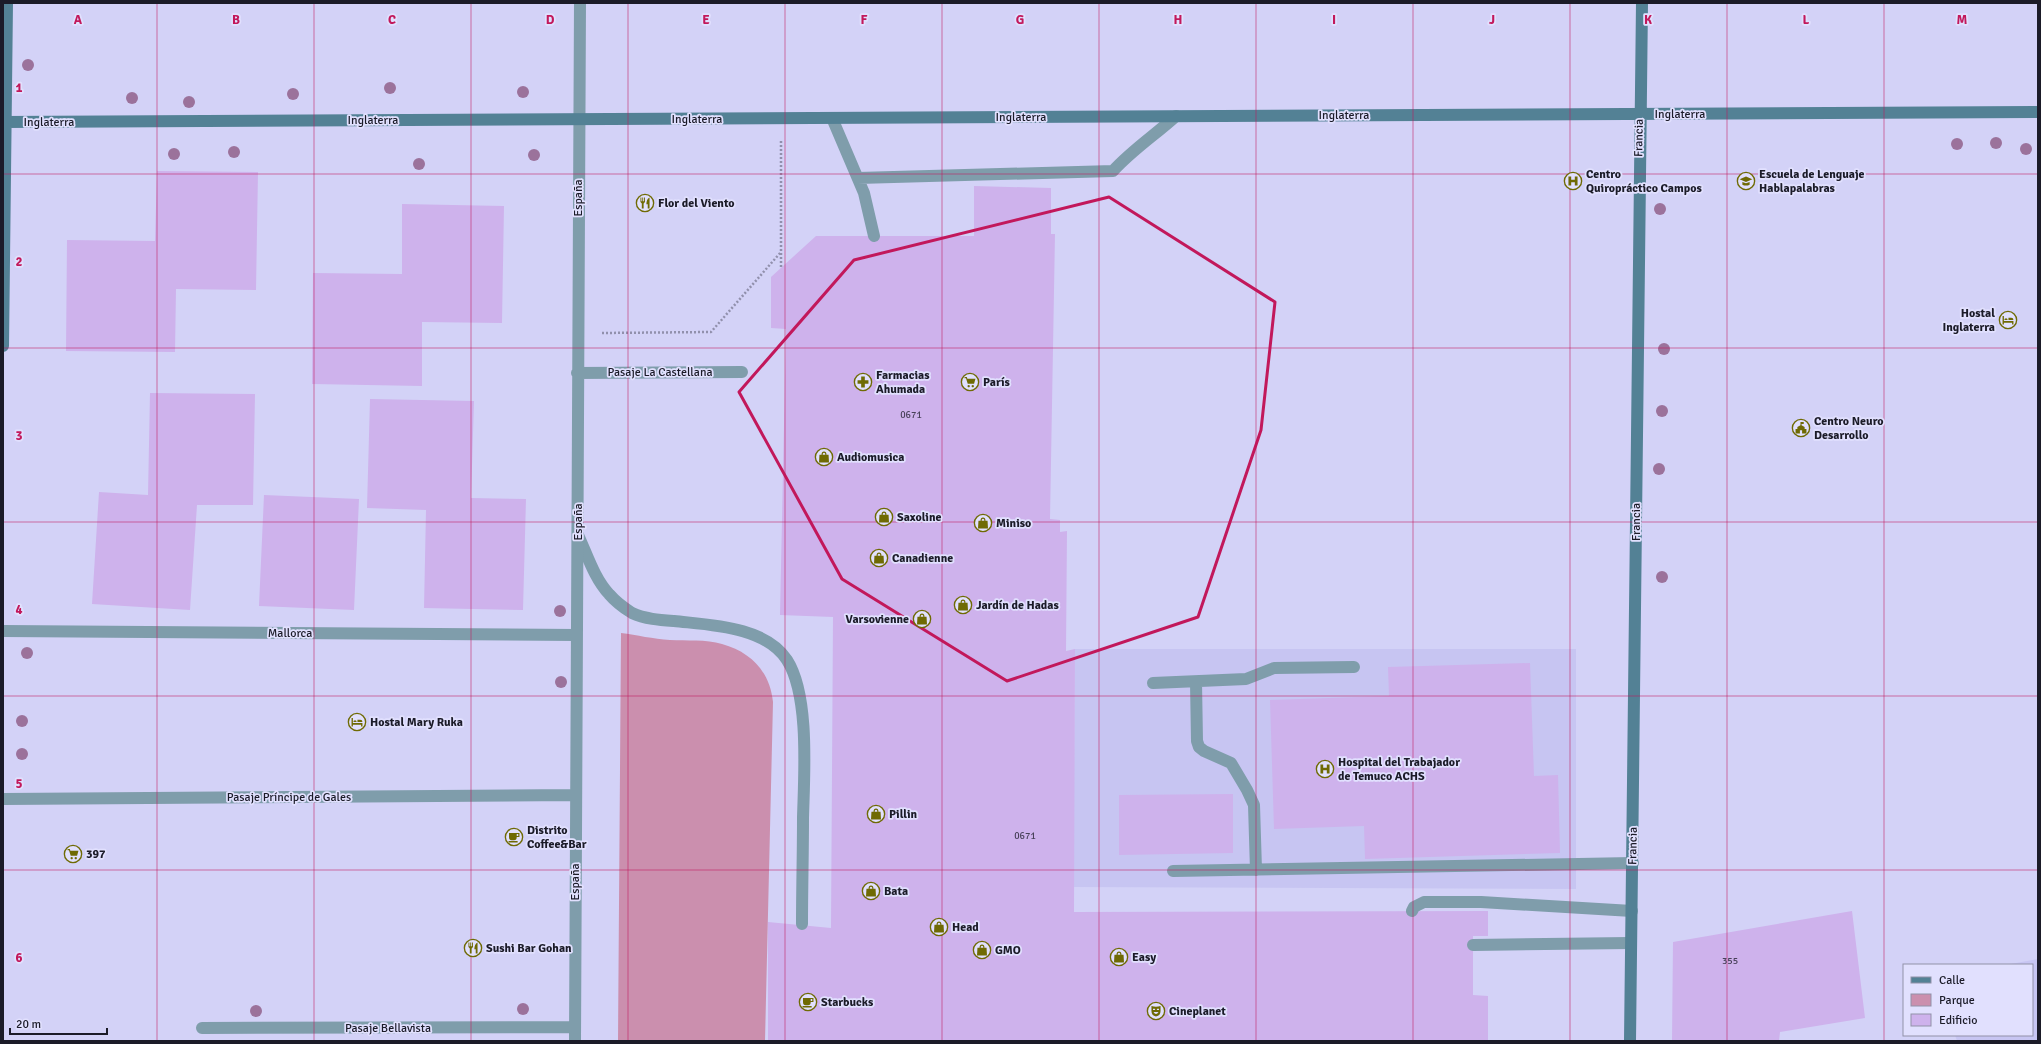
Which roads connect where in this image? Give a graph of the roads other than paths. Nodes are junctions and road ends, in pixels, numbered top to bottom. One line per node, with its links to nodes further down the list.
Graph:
1 (7, 3): 9 (street)
2 (580, 3): 8 (street, España)
3 (1642, 3): 5 (street, Francia)
4 (2038, 112): 5 (street, Inglaterra)
5 (1639, 114): 6 (street, Inglaterra); 23 (street, Francia)
6 (1176, 116): 7 (street, Inglaterra); 10 (street)
7 (832, 118): 8 (street, Inglaterra); 10 (street)
8 (578, 119): 9 (street, Inglaterra); 14 (street, España)
9 (4, 122): 12 (street)
10 (858, 178): 11 (street)
11 (874, 236)
12 (3, 346)
13 (742, 372): 14 (street, Pasaje La Castellana)
14 (577, 373): 15 (street, España)
15 (578, 535): 17 (street, España); 28 (street)
16 (3, 631): 17 (street, Mallorca)
17 (576, 635): 21 (street, España)
18 (1354, 666): 19 (street)
19 (1196, 682): 20 (street); 24 (street)
20 (1153, 683)
21 (575, 795): 22 (street, Pasaje Príncipe de Gales); 31 (street, España)
22 (3, 799)
23 (1633, 863): 24 (street); 27 (street, Francia)
24 (1256, 870): 25 (street)
25 (1173, 871)
26 (1412, 911): 27 (street)
27 (1632, 911): 29 (street, Francia)
28 (802, 924)
29 (1630, 943): 30 (street); 34 (street, Francia)
30 (1473, 945)
31 (575, 1027): 32 (street, Pasaje Bellavista); 33 (street, España)
32 (202, 1028)
33 (575, 1041)
34 (1630, 1041)

